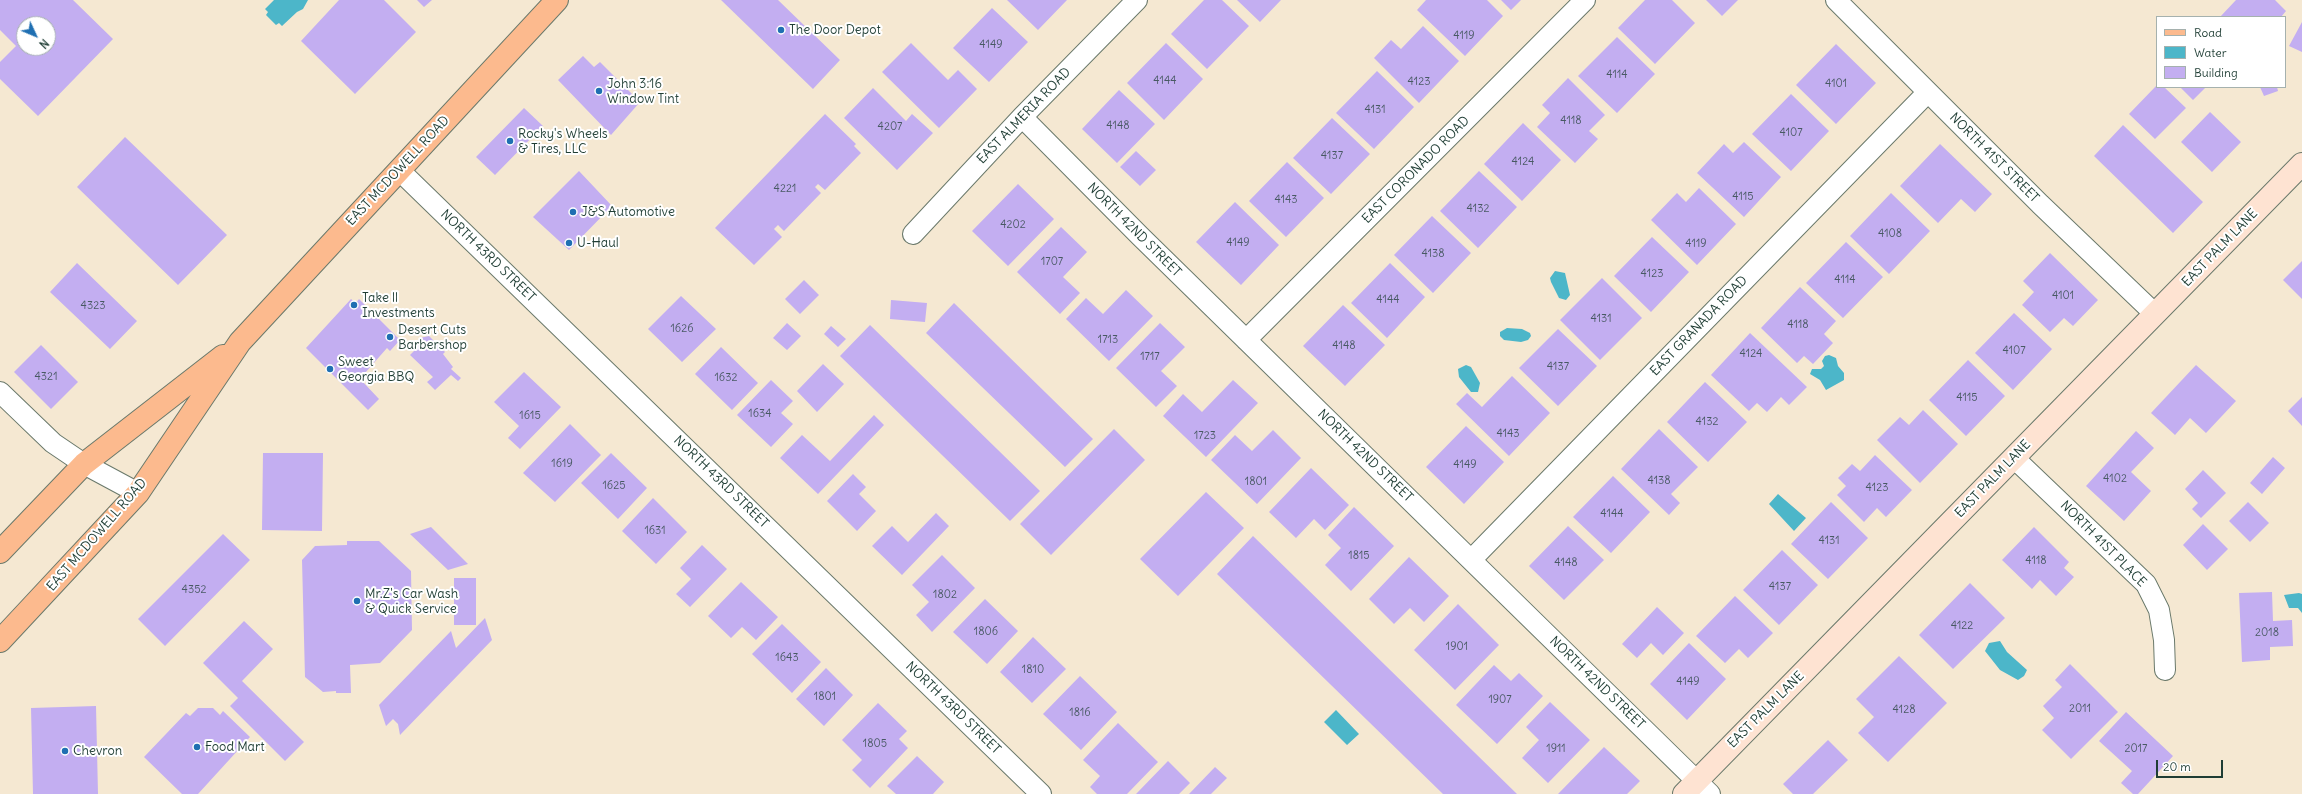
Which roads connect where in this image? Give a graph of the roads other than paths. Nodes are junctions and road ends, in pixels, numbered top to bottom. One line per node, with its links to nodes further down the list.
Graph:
1 (557, 0): 8 (main road, EAST MCDOWELL ROAD)
2 (1137, 0): 6 (street, EAST ALMERIA ROAD)
3 (1585, 0): 11 (street, EAST CORONADO ROAD)
4 (1836, 0): 5 (street, NORTH 41ST STREET)
5 (1928, 92): 10 (street, NORTH 41ST STREET); 18 (street, EAST GRANADA ROAD)
6 (1022, 117): 9 (street, EAST ALMERIA ROAD); 11 (street, NORTH 42ND STREET)
7 (2302, 164): 10 (street, EAST PALM LANE)
8 (399, 170): 12 (main road, EAST MCDOWELL ROAD); 22 (street, NORTH 43RD STREET)
9 (913, 234)
10 (2155, 314): 14 (street, EAST PALM LANE)
11 (1246, 340): 18 (street, NORTH 42ND STREET)
12 (240, 342): 15 (main road, EAST MCDOWELL ROAD); 16 (main road, EAST MCDOWELL ROAD)
13 (0, 392): 15 (street)
14 (2014, 458): 20 (street, NORTH 41ST PLACE); 21 (street, EAST PALM LANE)
15 (84, 464): 16 (street); 17 (main road, EAST MCDOWELL ROAD)
16 (138, 493): 19 (main road, EAST MCDOWELL ROAD)
17 (0, 552)
18 (1471, 560): 21 (street, NORTH 42ND STREET)
19 (0, 641)
20 (2165, 670)
21 (1697, 790)
22 (1041, 794)

